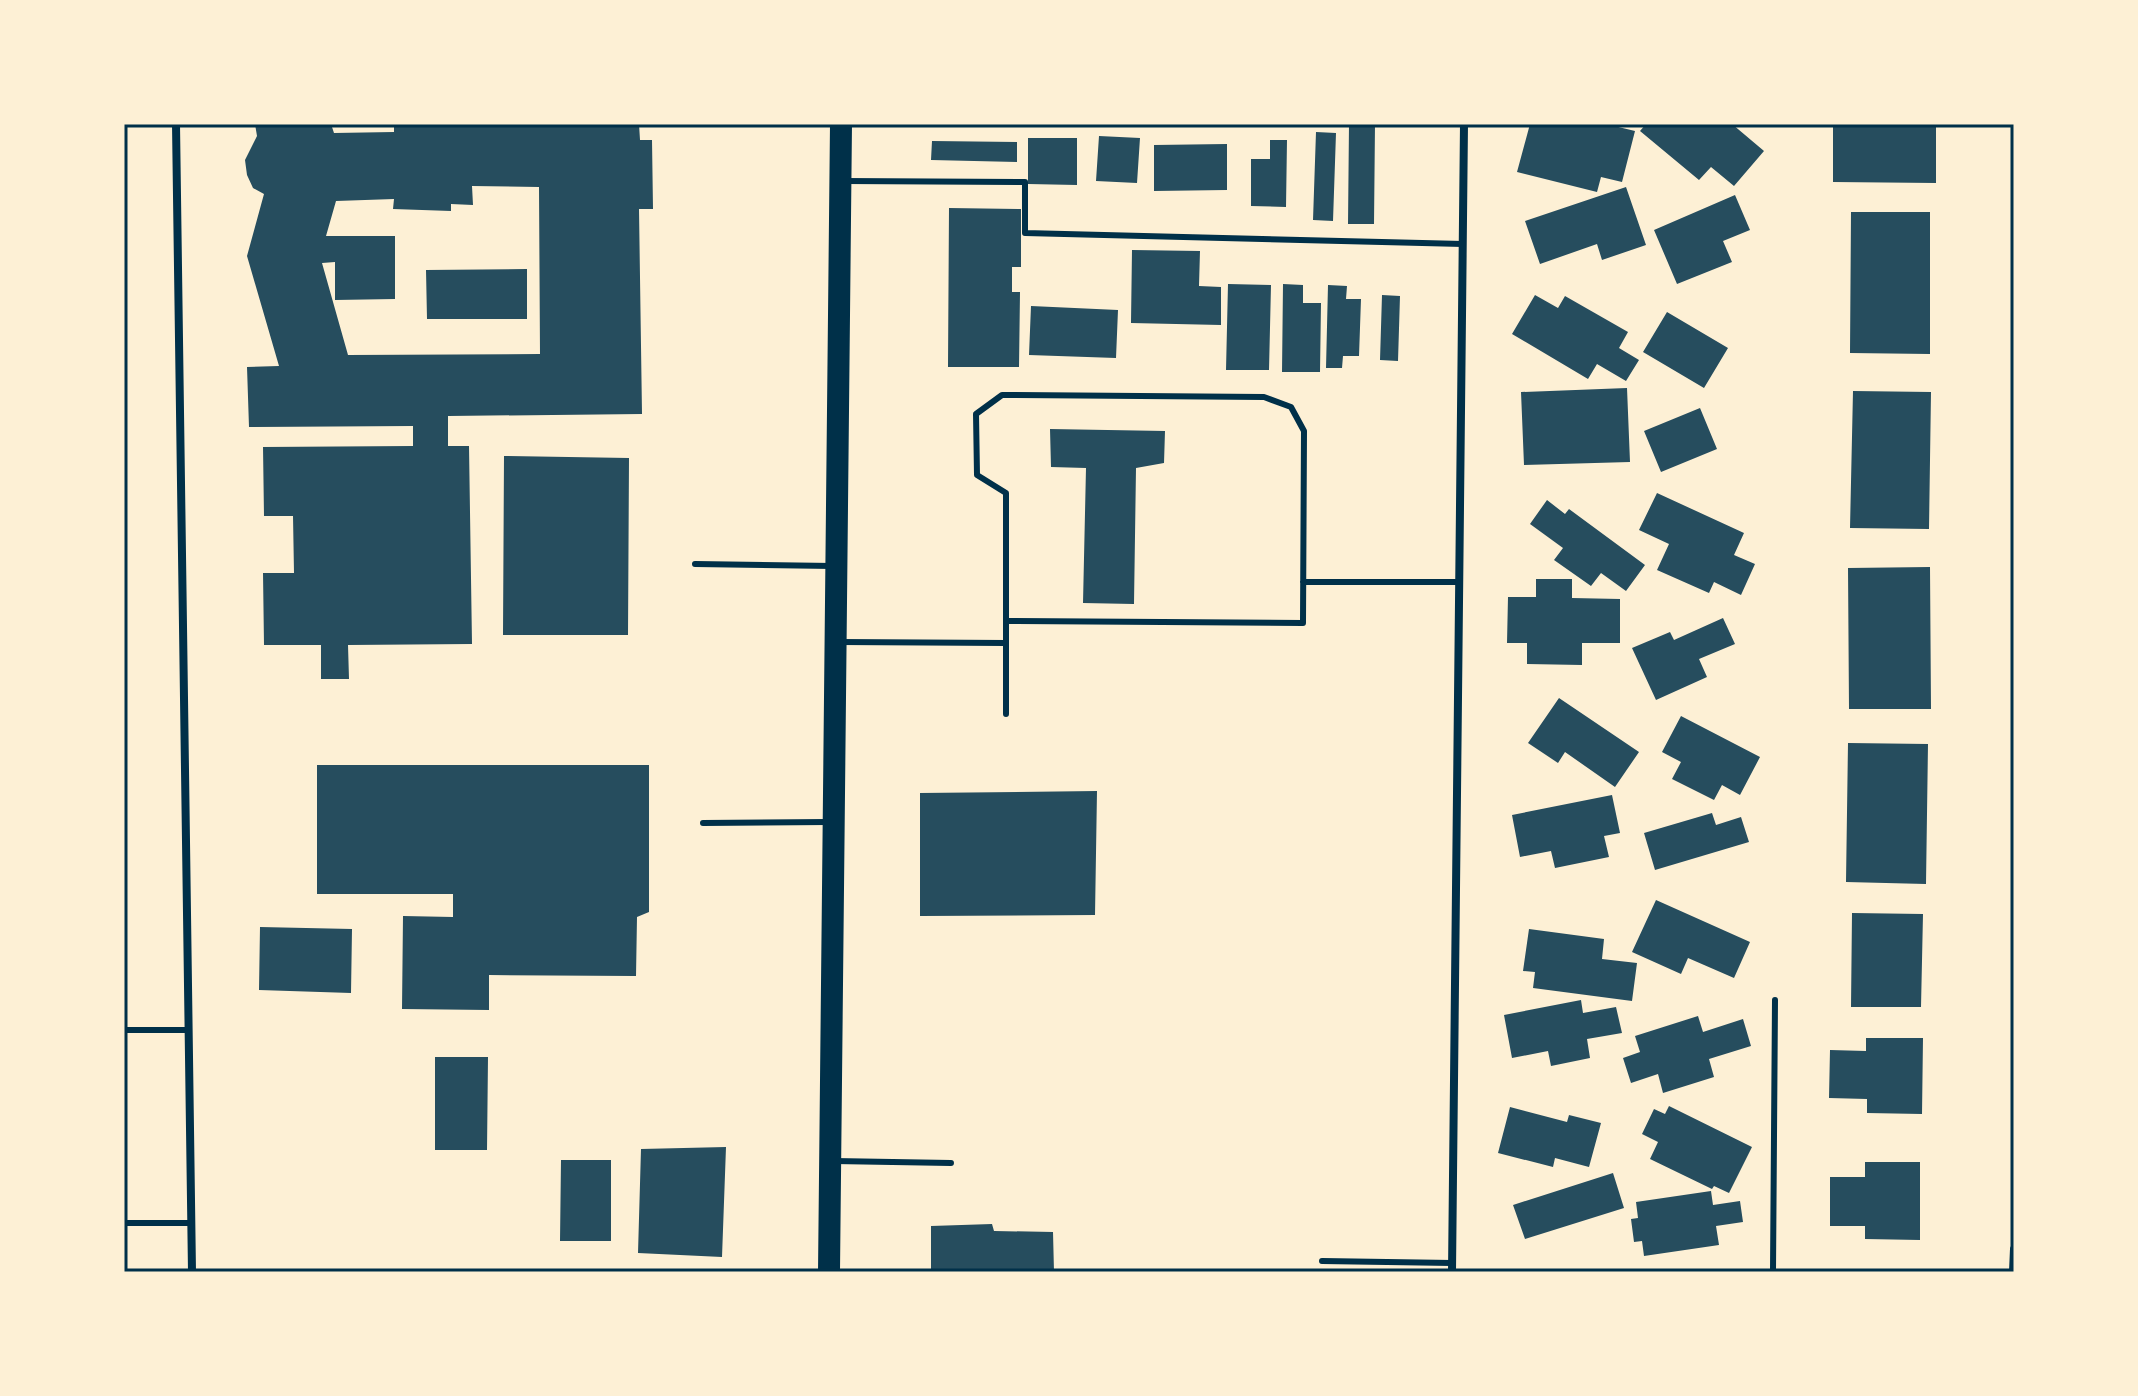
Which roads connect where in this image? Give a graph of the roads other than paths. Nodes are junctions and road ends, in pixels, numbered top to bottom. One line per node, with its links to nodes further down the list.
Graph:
1 (176, 124): 18 (street)
2 (841, 124): 4 (highway)
3 (1464, 124): 5 (street)
4 (840, 181): 5 (lane); 7 (highway)
5 (1463, 244): 9 (street)
6 (695, 564): 7 (lane)
7 (836, 566): 11 (highway)
8 (1303, 582): 9 (lane); 10 (lane); 10 (lane)
9 (1459, 582): 25 (street)
10 (1006, 621): 12 (lane)
11 (836, 642): 12 (lane); 14 (highway)
12 (1006, 643): 13 (lane)
13 (1006, 714)
14 (834, 822): 15 (lane); 19 (highway)
15 (703, 823)
16 (1775, 1000): 28 (lane)
17 (124, 1030): 18 (lane)
18 (188, 1030): 22 (street)
19 (831, 1161): 20 (lane); 27 (highway)
20 (951, 1163)
21 (124, 1223): 22 (lane)
22 (191, 1223): 26 (street)
23 (2014, 1249): 29 (street)
24 (1322, 1261): 25 (lane)
25 (1452, 1267)
26 (192, 1272)
27 (829, 1272)
28 (1773, 1272)
29 (2013, 1272)

